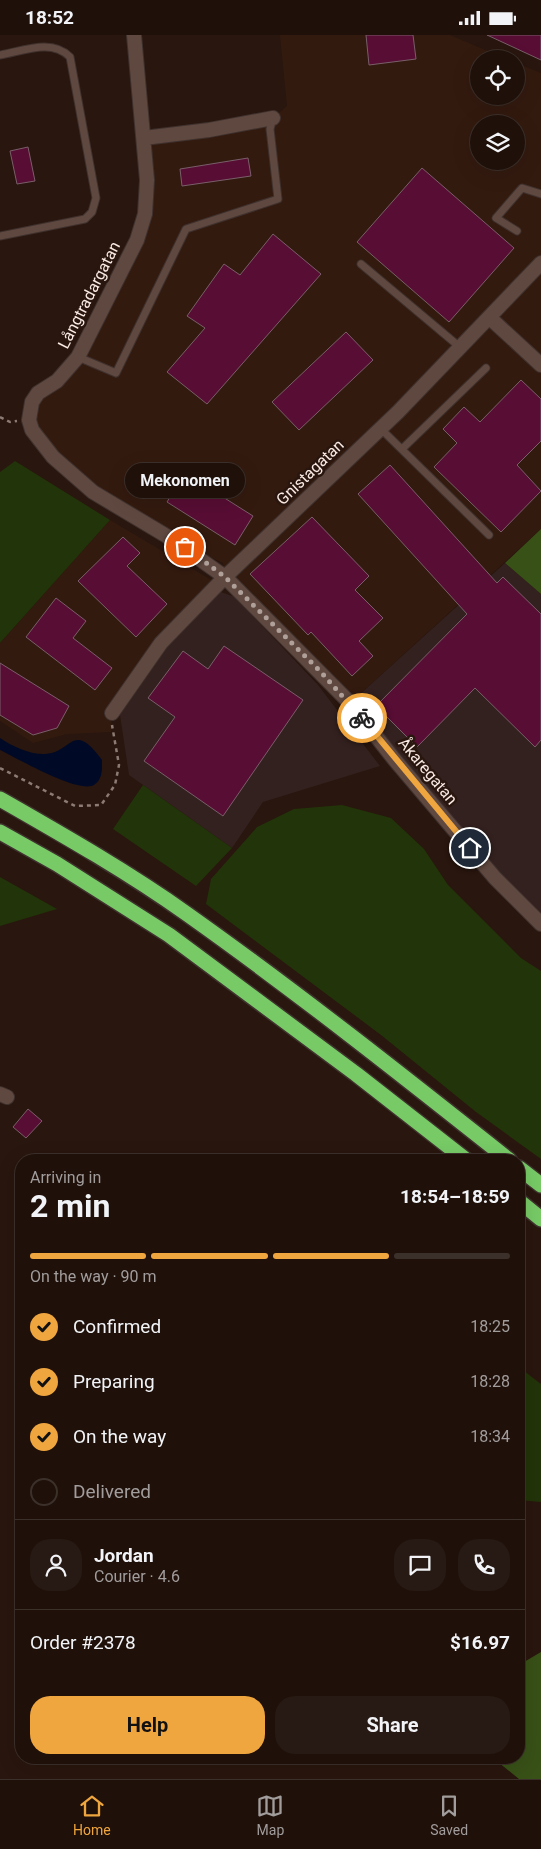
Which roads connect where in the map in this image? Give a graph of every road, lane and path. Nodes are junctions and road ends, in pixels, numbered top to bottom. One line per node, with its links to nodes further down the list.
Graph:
1 (134, 35): 4 (street, Långtradargatan)
2 (0, 55): 7 (lane)
3 (273, 118): 4 (street); 12 (lane)
4 (144, 138): 12 (street, Långtradargatan)
5 (541, 194): 6 (lane)
6 (517, 231)
7 (0, 236)
8 (541, 263): 10 (street, Gnistagatan)
9 (361, 264): 11 (lane)
10 (490, 318): 11 (street, Gnistagatan); 13 (street)
11 (461, 348): 17 (street, Gnistagatan)
12 (78, 357): 16 (street, Långtradargatan)
13 (541, 365)
14 (486, 368): 18 (lane)
15 (0, 417): 16 (path)
16 (29, 420): 20 (street)
17 (381, 429): 18 (lane); 20 (street, Gnistagatan)
18 (402, 449): 19 (lane)
19 (489, 535)
20 (225, 577): 21 (street, Gnistagatan); 25 (street, Åkaregatan)
21 (112, 713): 22 (path)
22 (0, 768)
23 (0, 799): 27 (highway)
24 (0, 832): 26 (highway)
25 (541, 924)
26 (458, 1154)
27 (501, 1154)
28 (525, 1173): 29 (highway)
29 (541, 1185)
30 (525, 1206): 31 (highway)
31 (541, 1219)

